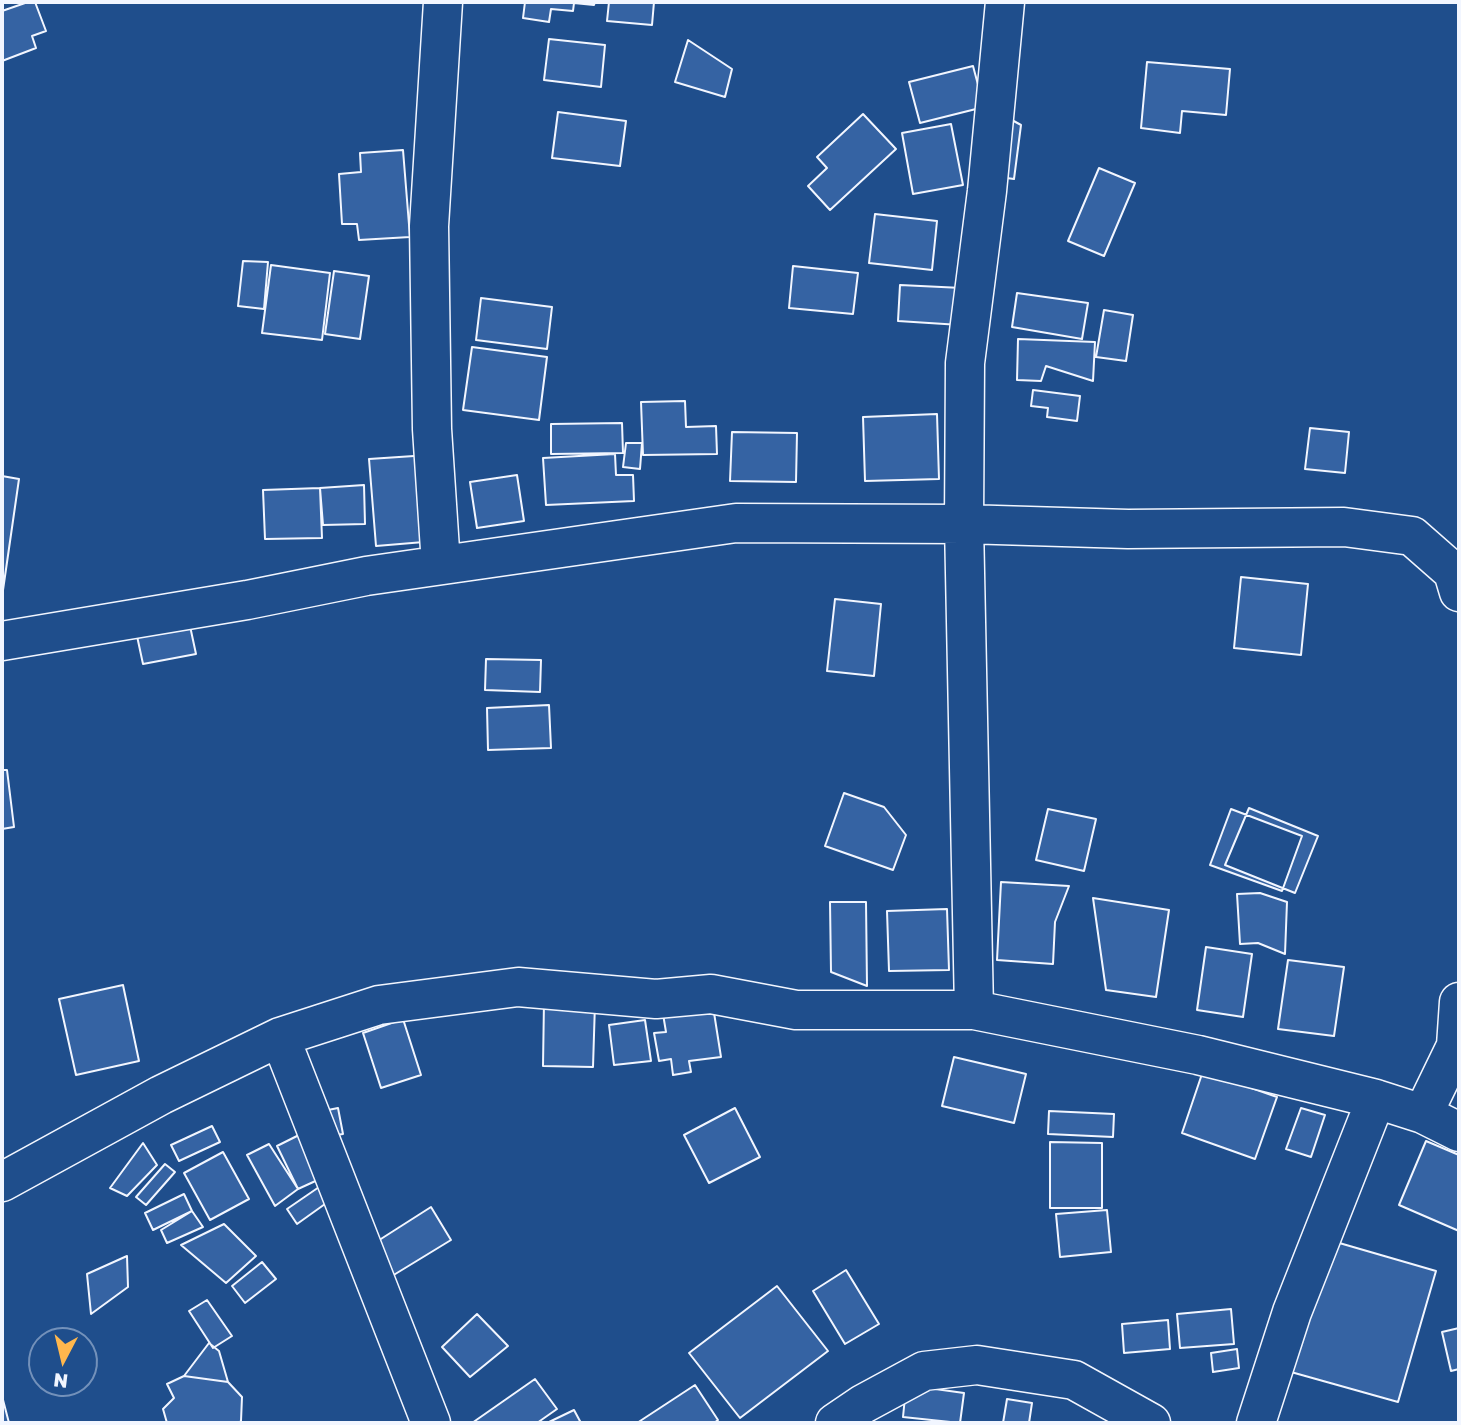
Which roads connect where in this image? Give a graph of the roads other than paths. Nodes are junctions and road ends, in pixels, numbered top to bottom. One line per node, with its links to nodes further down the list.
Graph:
1 (443, 2): 4 (street)
2 (1005, 2): 3 (street)
3 (964, 524): 4 (street); 5 (street); 8 (street)
4 (441, 565): 6 (street)
5 (1459, 592)
6 (2, 641)
7 (1459, 1002): 10 (street)
8 (974, 1010): 9 (street); 11 (street)
9 (280, 1037): 14 (street); 15 (street)
10 (1458, 1045): 12 (street)
11 (1376, 1099): 12 (street); 18 (street)
12 (1423, 1114): 13 (street)
13 (1459, 1132)
14 (2, 1182)
15 (431, 1423)
16 (835, 1423): 17 (street)
17 (1151, 1423)
18 (1256, 1423)

